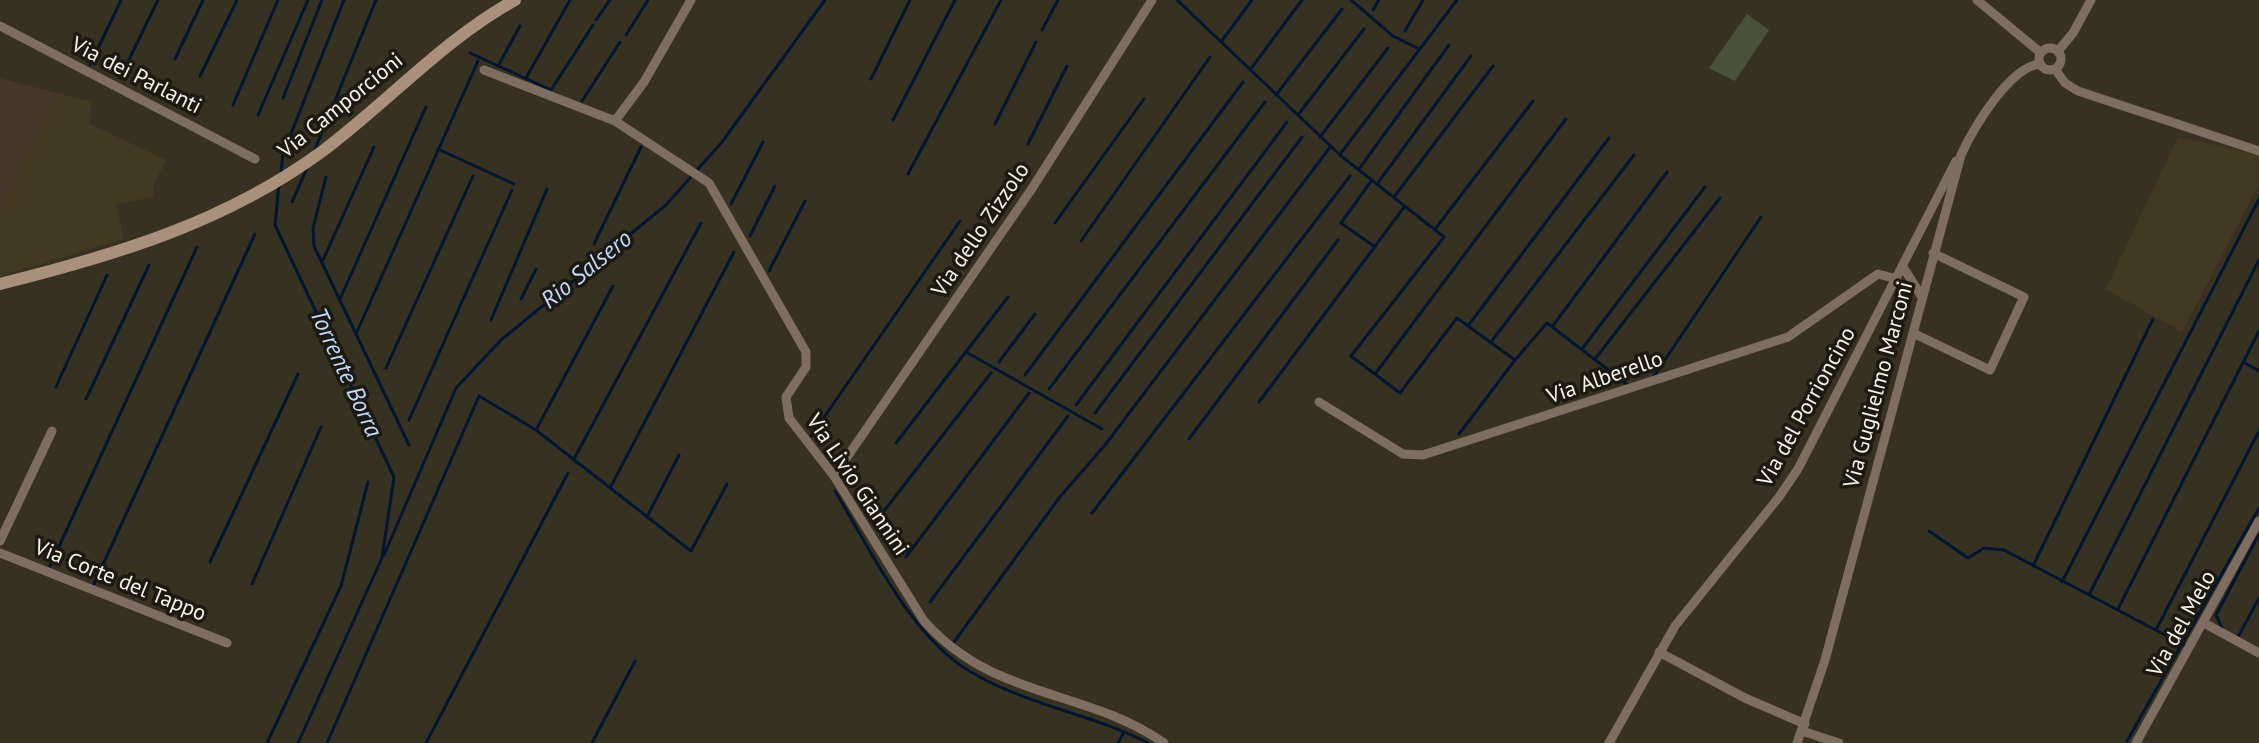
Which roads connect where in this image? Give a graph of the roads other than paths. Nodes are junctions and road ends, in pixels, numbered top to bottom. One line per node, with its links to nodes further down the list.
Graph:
1 (515, 0): 21 (main road, Via Camporcioni)
2 (691, 0): 11 (street)
3 (1152, 0): 26 (street, Via dello Zizzolo)
4 (1977, 0): 8 (street)
5 (2091, 0): 7 (street)
6 (0, 26): 14 (street, Via dei Parlanti)
7 (2058, 51): 8 (street); 9 (street)
8 (2040, 58): 9 (street); 13 (street, Via Guglielmo Marconi)
9 (2055, 69): 12 (street)
10 (484, 70): 11 (street, Via Livio Giannini)
11 (615, 121): 26 (street, Via Livio Giannini)
12 (2259, 151)
13 (1961, 155): 15 (street, Via del Porrioncino); 16 (street, Via Guglielmo Marconi)
14 (255, 159)
15 (1921, 232): 16 (street); 17 (street, Via del Porrioncino)
16 (1935, 248): 18 (street, Via Guglielmo Marconi); 23 (street)
17 (1903, 267): 19 (street, Via del Porrioncino); 20 (street)
18 (1927, 278): 20 (street, Via Alberello); 22 (street, Via Guglielmo Marconi)
19 (1896, 281): 20 (street, Via Alberello); 24 (street, Via Alberello); 32 (street, Via del Porrioncino)
20 (1912, 282): 22 (street)
21 (0, 284)
22 (1922, 297): 23 (street, Via Guglielmo Marconi)
23 (1913, 333): 34 (street, Via Guglielmo Marconi)
24 (1319, 402)
25 (52, 431): 28 (street)
26 (834, 476): 35 (street, Via Livio Giannini)
27 (2259, 521): 30 (street, Via del Melo)
28 (0, 541)
29 (0, 553): 31 (street, Via Corte del Tappo)
30 (2204, 623): 33 (street); 39 (street, Via del Melo)
31 (227, 643)
32 (1659, 652): 34 (street); 36 (street, Via del Porrioncino)
33 (2259, 653)
34 (1804, 727): 37 (street, Via Guglielmo Marconi); 38 (street)
35 (1164, 743)
36 (1609, 743)
37 (1797, 743)
38 (1839, 743)
39 (2136, 743)

